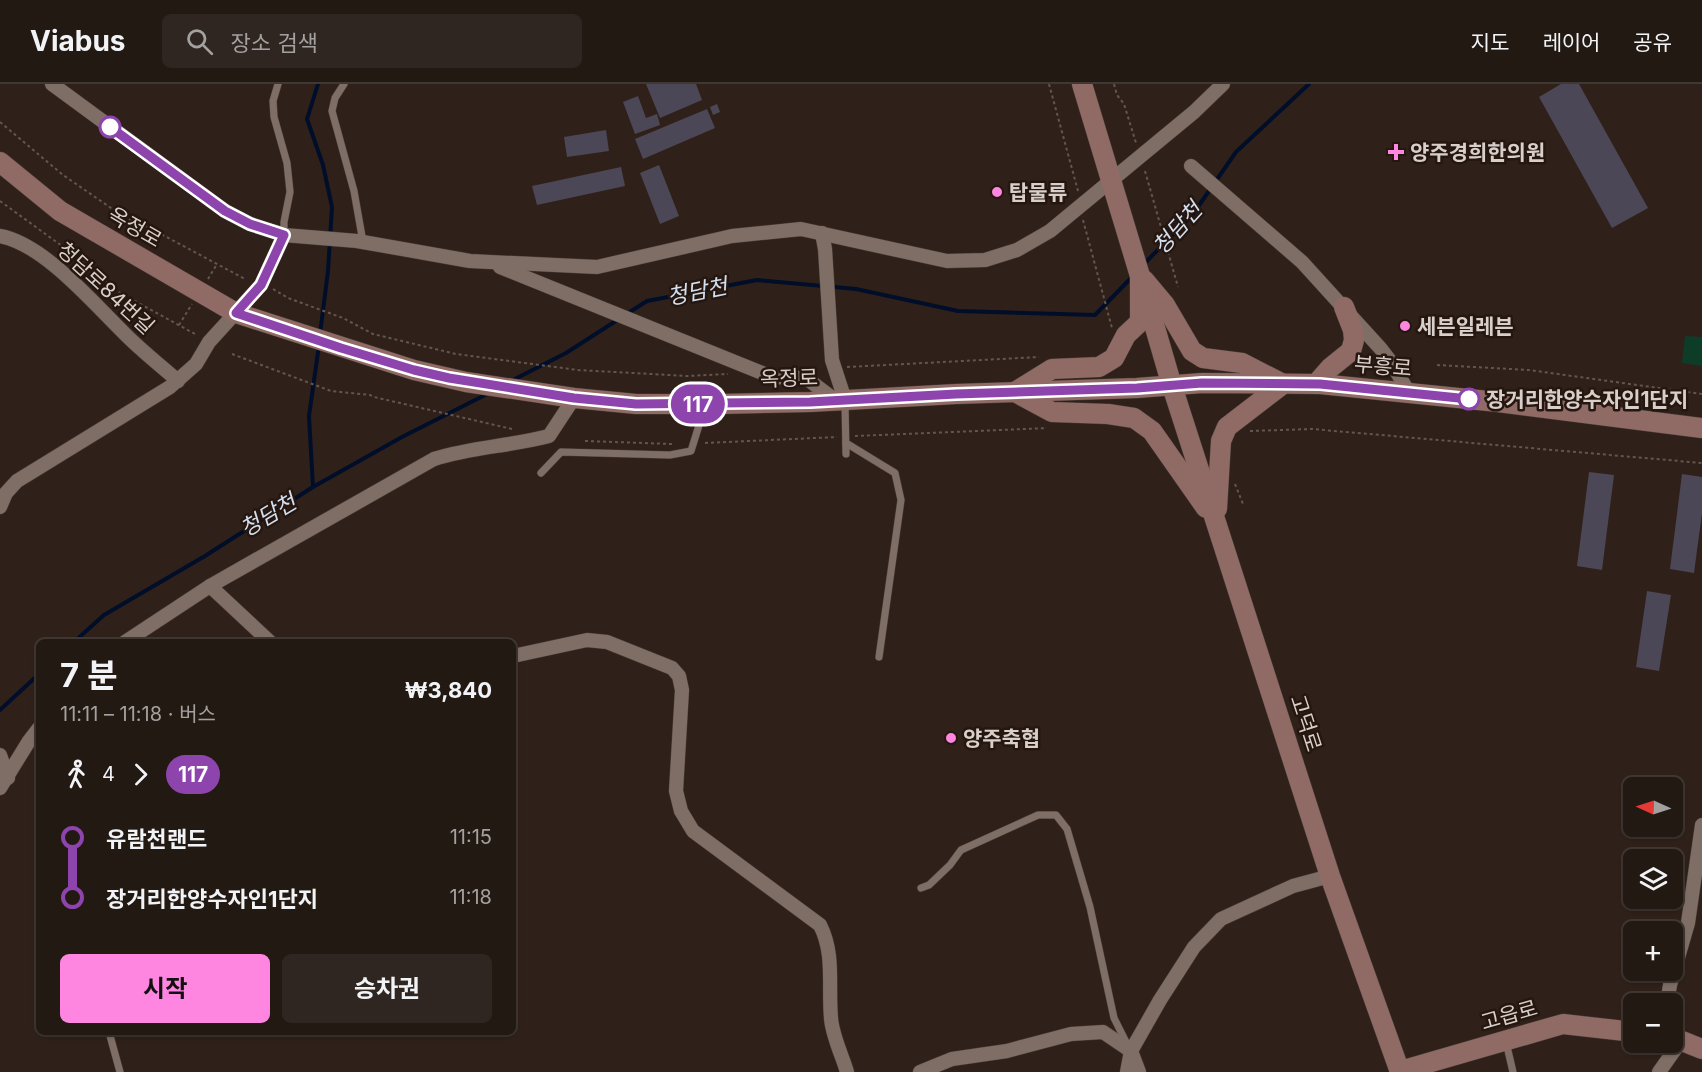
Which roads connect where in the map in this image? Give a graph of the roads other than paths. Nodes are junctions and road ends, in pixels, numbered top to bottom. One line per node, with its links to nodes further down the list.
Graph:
1 (52, 84): 10 (street)
2 (278, 84): 10 (lane)
3 (344, 84): 12 (lane)
4 (1082, 84): 8 (main road)
5 (1223, 84): 8 (street)
6 (0, 162): 16 (main road, 옥정로)
7 (1191, 166): 15 (street)
8 (1110, 180): 9 (street); 14 (main road)
9 (822, 233): 13 (street); 24 (street)
10 (284, 235): 12 (street); 16 (street)
11 (0, 236): 17 (street, 청담로84번길)
12 (360, 242): 13 (street)
13 (489, 262): 24 (street)
14 (1140, 276): 18 (main road); 20 (main road); 21 (main road)
15 (1344, 307): 19 (main road); 22 (street)
16 (245, 316): 17 (street); 23 (main road, 옥정로)
17 (178, 381): 30 (street)
18 (1283, 384): 19 (main road, 부흥로); 20 (main road, 부흥로); 31 (main road)
19 (1316, 384): 22 (main road, 부흥로)
20 (1172, 386): 21 (main road, 옥정로); 31 (main road, 고덕로)
21 (1015, 392): 24 (main road, 옥정로); 31 (main road)
22 (1409, 393): 26 (main road, 부흥로)
23 (565, 397): 25 (main road, 옥정로); 32 (street)
24 (840, 400): 25 (main road, 옥정로); 27 (lane)
25 (706, 404): 29 (lane)
26 (1702, 428)
27 (846, 440): 28 (lane); 36 (lane)
28 (846, 454)
29 (541, 472)
30 (0, 507)
31 (1216, 522): 41 (main road, 고덕로)
32 (210, 586): 33 (street); 34 (street)
33 (130, 639)
34 (267, 639)
35 (516, 655): 52 (street)
36 (879, 657)
37 (36, 732): 39 (street)
38 (1, 758): 39 (street)
39 (4, 783)
40 (1702, 825): 43 (street)
41 (1329, 876): 49 (street); 56 (main road, 고덕로)
42 (921, 888): 49 (lane)
43 (1669, 993)
44 (1623, 1031): 46 (main road, 고읍로)
45 (110, 1035): 51 (lane)
46 (1505, 1041): 56 (main road, 고읍로); 57 (lane)
47 (1683, 1041): 48 (main road)
48 (1702, 1049)
49 (1131, 1051): 53 (street); 54 (street); 55 (street)
50 (1669, 1053): 58 (street)
51 (120, 1072)
52 (847, 1072)
53 (920, 1072)
54 (1127, 1072)
55 (1139, 1072)
56 (1400, 1072)
57 (1513, 1072)
58 (1659, 1072)

